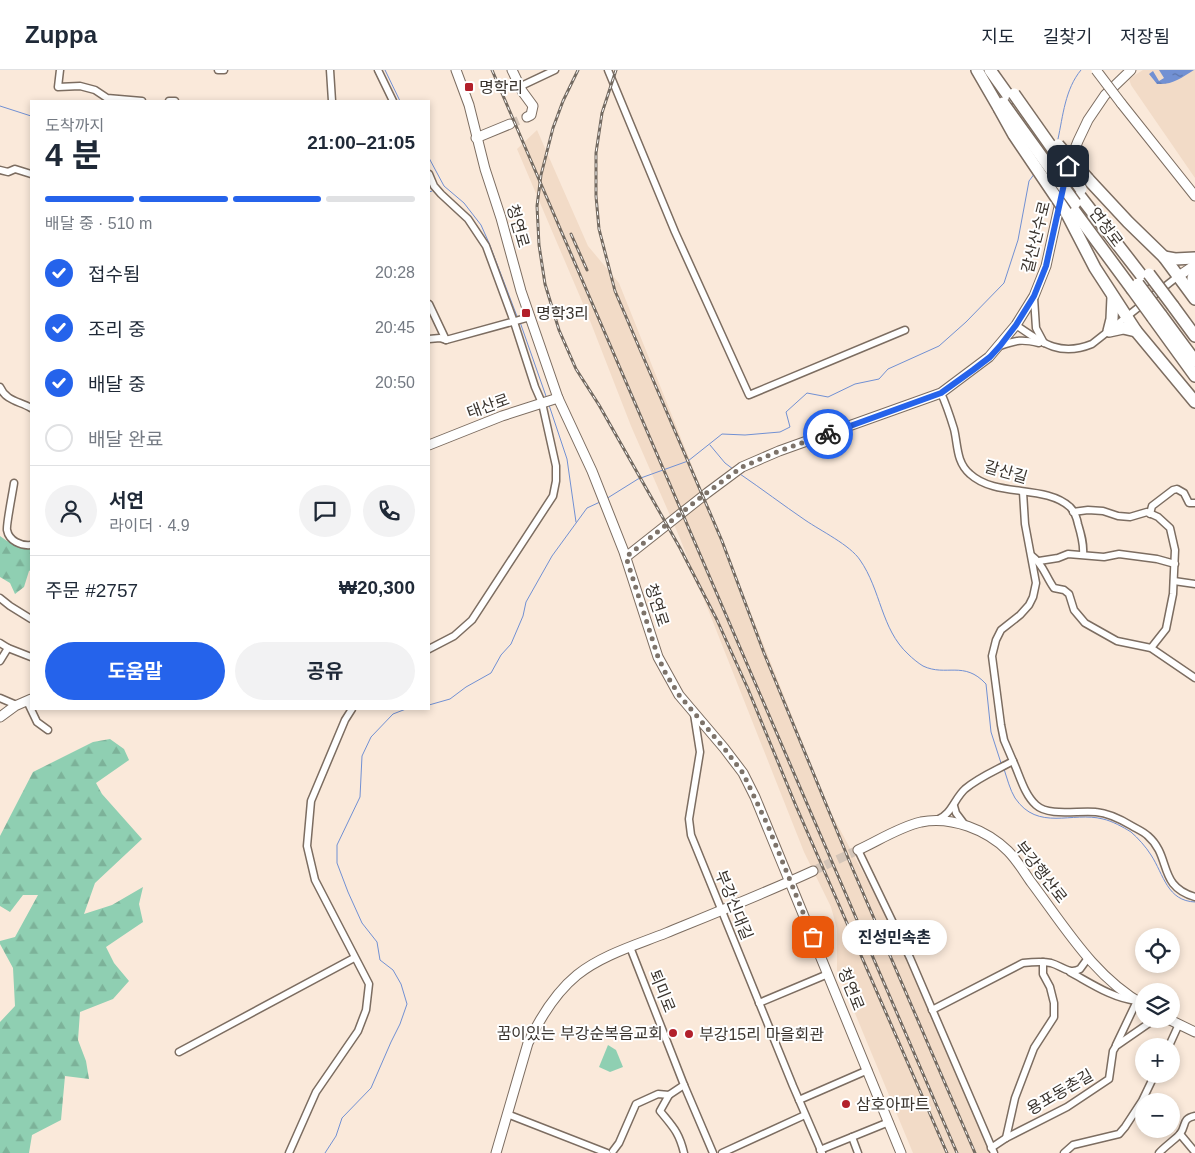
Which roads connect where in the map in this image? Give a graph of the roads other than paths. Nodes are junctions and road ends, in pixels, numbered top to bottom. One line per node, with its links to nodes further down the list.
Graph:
1 (60, 70): 16 (street)
2 (218, 70): 3 (street)
3 (224, 70)
4 (330, 70): 17 (street)
5 (378, 70): 18 (street)
6 (456, 70): 22 (main road, 청연로)
7 (512, 70): 15 (main road)
8 (555, 70): 15 (street)
9 (608, 70): 43 (street)
10 (978, 70): 19 (highway, 연청로)
11 (990, 70): 19 (highway)
12 (996, 70): 19 (highway, 연청로)
13 (1096, 70): 27 (main road, bridge)
14 (1131, 70): 34 (main road, 갈산산수로)
15 (520, 87): 20 (main road)
16 (130, 100)
17 (332, 100)
18 (393, 100)
19 (1009, 101): 26 (highway, 연청로, bridge); 26 (highway, 연청로, bridge)
20 (527, 117)
21 (510, 124): 22 (main road)
22 (476, 138): 40 (main road, 청연로)
23 (0, 170): 24 (street)
24 (30, 174)
25 (430, 176): 41 (street)
26 (1076, 196): 28 (highway); 33 (highway, 연청로); 33 (highway, 연청로); 35 (highway)
27 (1195, 196)
28 (1164, 257): 29 (highway); 32 (highway)
29 (1195, 258)
30 (1195, 266): 32 (main road)
31 (1195, 274): 36 (highway)
32 (1177, 277): 36 (highway); 39 (street)
33 (1141, 282): 38 (highway, 연청로, bridge); 38 (highway, 연청로, bridge)
34 (1034, 296): 42 (main road, 갈산산수로); 49 (street)
35 (1112, 297): 39 (highway); 44 (highway)
36 (1194, 298)
37 (430, 306): 48 (street)
38 (1163, 313): 46 (highway, 연청로); 51 (highway, 연청로); 52 (highway, 연청로); 53 (highway, 연청로)
39 (1126, 316): 44 (street); 45 (highway)
40 (530, 317): 41 (street); 56 (main road, 청연로)
41 (514, 322): 48 (street); 58 (street)
42 (1016, 325): 49 (street); 50 (main road, 갈산산수로)
43 (905, 330)
44 (1109, 331): 45 (highway); 49 (street)
45 (1136, 331): 57 (highway)
46 (1195, 336)
47 (430, 339): 48 (street)
48 (446, 340)
49 (1045, 344): 50 (street)
50 (1000, 346): 55 (main road, 갈산산수로)
51 (1195, 350)
52 (1195, 361)
53 (1195, 376)
54 (0, 387): 59 (street)
55 (941, 393): 62 (street, 갈산길); 68 (main road, 갈산산수로)
56 (556, 399): 58 (main road, 태산로); 68 (main road, 청연로)
57 (1195, 402)
58 (542, 403): 60 (main road, 태산로); 78 (street)
59 (30, 408)
60 (430, 445)
61 (14, 483): 66 (street)
62 (1022, 492): 64 (street, 갈산길); 69 (street)
63 (1195, 503): 65 (street)
64 (1073, 512): 65 (street); 67 (street)
65 (1150, 514): 71 (street)
66 (30, 545)
67 (1082, 554): 70 (street); 71 (street)
68 (625, 555): 88 (main road, 청연로)
69 (1032, 556): 70 (street); 91 (street)
70 (1039, 561): 79 (street)
71 (1175, 564): 72 (street)
72 (1174, 581): 73 (street); 79 (street)
73 (1195, 584)
74 (0, 598): 75 (street)
75 (30, 618)
76 (0, 642): 77 (street)
77 (8, 648): 80 (street); 81 (street)
78 (430, 648)
79 (1151, 648): 82 (street)
80 (30, 657)
81 (0, 661)
82 (1195, 678)
83 (0, 698): 85 (street)
84 (29, 700): 85 (main road)
85 (15, 706): 89 (main road)
86 (33, 710): 90 (street)
87 (351, 710): 101 (street)
88 (694, 713): 97 (main road, 청연로); 99 (street, 부강신대길)
89 (0, 718)
90 (48, 730)
91 (1012, 762): 92 (street); 98 (street)
92 (954, 806): 93 (street); 94 (street)
93 (934, 822): 94 (main road, 부강행산로); 95 (main road, 부강행산로)
94 (965, 826): 102 (main road, 부강행산로)
95 (858, 850): 109 (street, 용포동촌길)
96 (813, 871): 97 (main road)
97 (790, 882): 99 (main road); 105 (main road, 청연로)
98 (1195, 897)
99 (722, 910): 100 (main road); 108 (street, 부강신대길)
100 (630, 947): 118 (street, 퇴미로); 121 (main road)
101 (354, 958): 115 (street); 133 (street)
102 (1088, 958): 104 (street); 106 (main road, 부강행산로)
103 (1044, 962): 104 (street); 109 (street); 127 (street, 용포동촌길)
104 (1070, 972): 107 (street)
105 (828, 974): 108 (street); 116 (main road, 청연로)
106 (1135, 999)
107 (1135, 1002)
108 (759, 1003): 120 (street, 부강신대길)
109 (932, 1010): 130 (street, 용포동촌길)
110 (1135, 1012): 114 (street, 용포동촌길)
111 (1180, 1025): 113 (main road)
112 (1142, 1028): 114 (street)
113 (1194, 1032)
114 (1116, 1046): 127 (street, 용포동촌길)
115 (179, 1052)
116 (868, 1070): 120 (street); 124 (main road, 청연로)
117 (1151, 1083): 140 (street)
118 (684, 1085): 119 (street); 136 (street)
119 (669, 1095): 131 (street); 135 (street)
120 (799, 1100): 122 (street, 부강신대길)
121 (507, 1114): 131 (street); 134 (main road)
122 (805, 1115): 129 (street, 부강신대길); 137 (street)
123 (1195, 1116): 125 (street)
124 (889, 1122): 126 (street); 139 (main road, 청연로)
125 (1180, 1134): 132 (street)
126 (852, 1137): 129 (street); 138 (street)
127 (1006, 1138): 130 (street, 용포동촌길)
128 (1176, 1138): 141 (street)
129 (821, 1151)
130 (993, 1151)
131 (612, 1152)
132 (1195, 1152)
133 (289, 1153)
134 (496, 1153)
135 (684, 1153)
136 (713, 1153)
137 (722, 1153)
138 (858, 1153)
139 (901, 1153)
140 (1064, 1153)
141 (1159, 1153)

